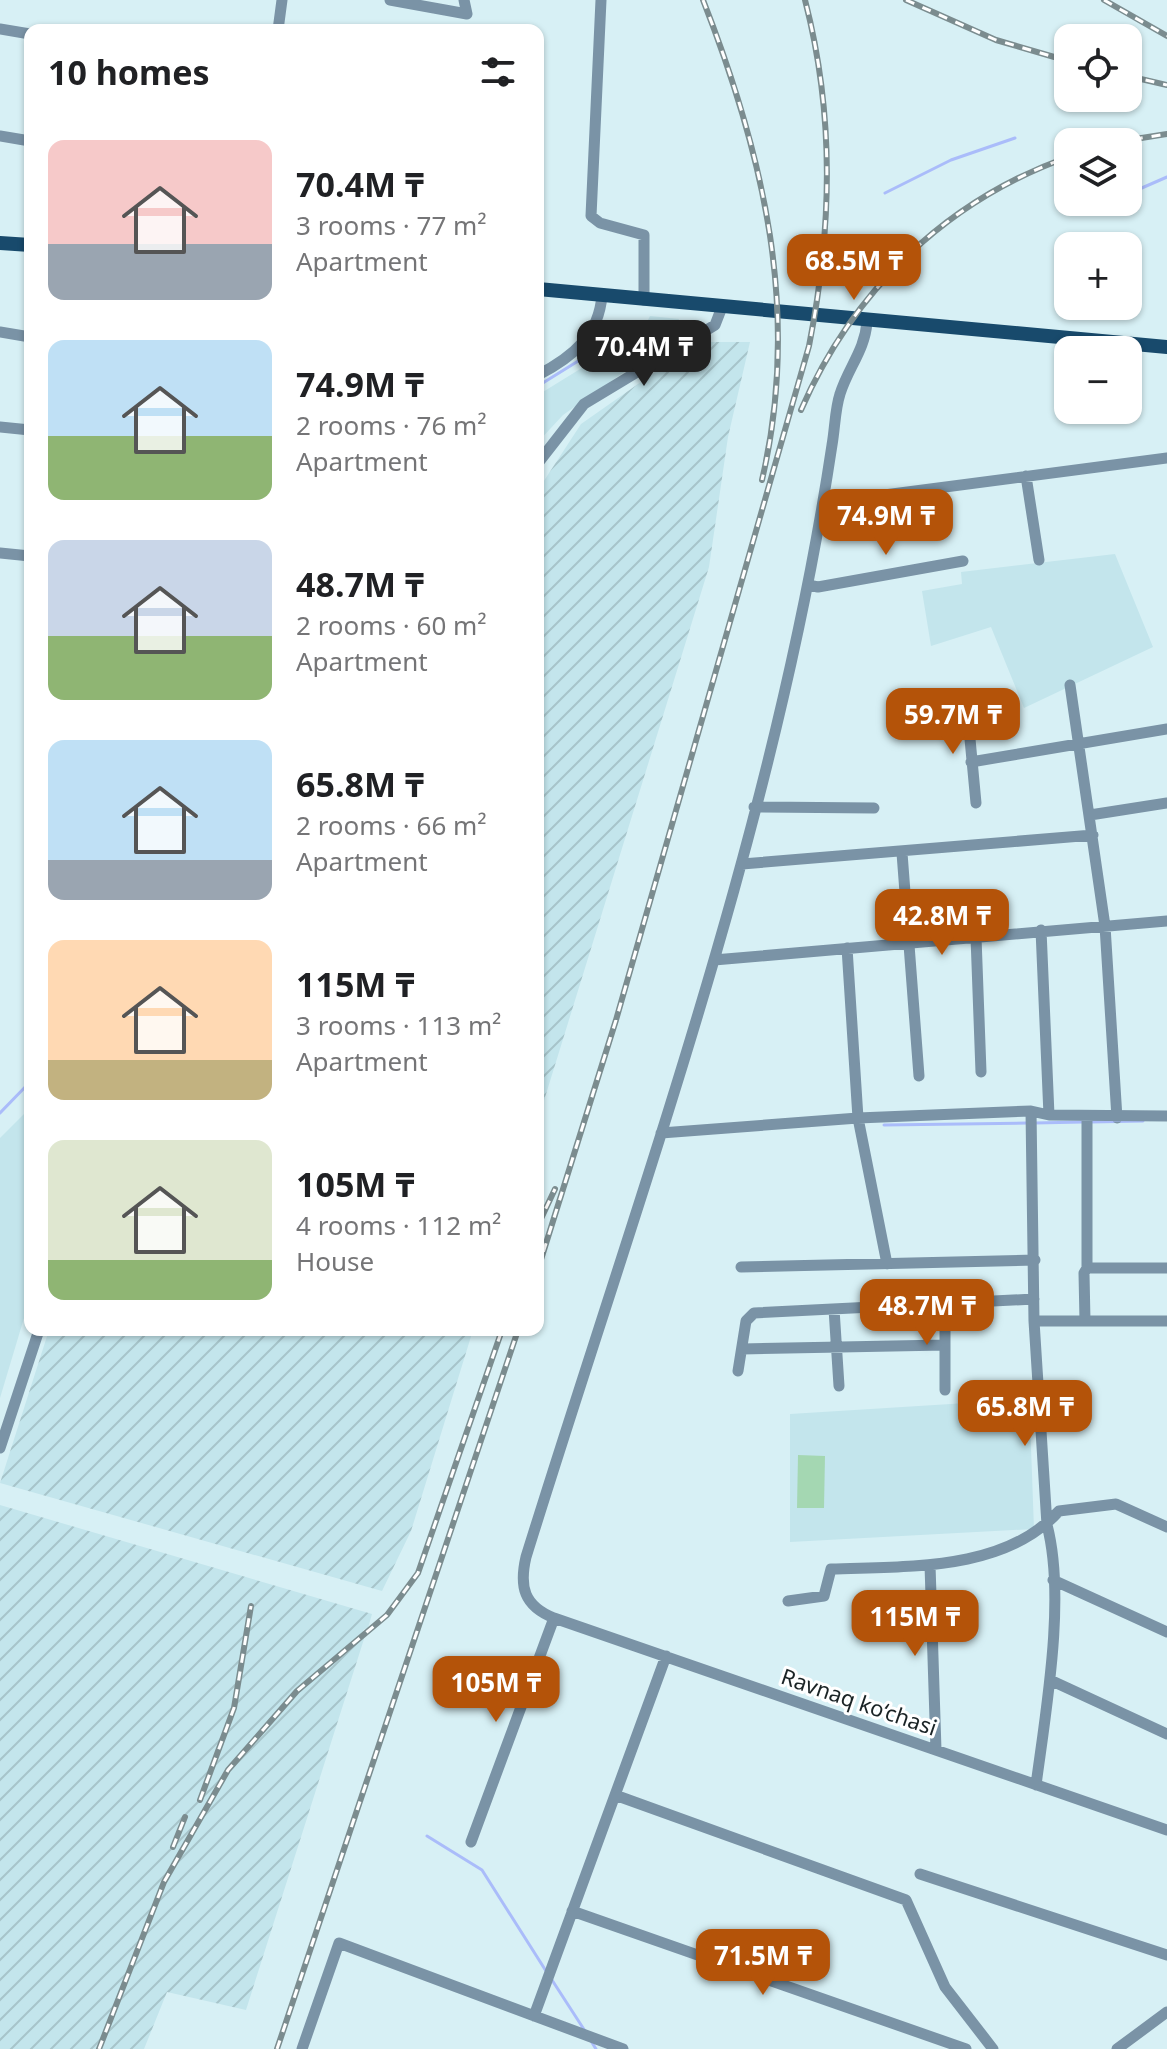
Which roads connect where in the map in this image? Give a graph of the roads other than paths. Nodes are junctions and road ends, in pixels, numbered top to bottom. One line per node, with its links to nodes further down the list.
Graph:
1 (282, 0): 5 (street)
2 (390, 0): 3 (street)
3 (464, 0)
4 (601, 0): 14 (street)
5 (279, 24)
6 (0, 29): 7 (street)
7 (24, 33)
8 (0, 136): 9 (street)
9 (24, 140)
10 (0, 243): 11 (main road)
11 (24, 245)
12 (544, 290): 13 (main road)
13 (602, 295): 14 (main road); 20 (street)
14 (644, 300): 15 (main road)
15 (722, 307): 16 (main road); 23 (street)
16 (867, 322): 19 (main road); 26 (street)
17 (0, 332): 18 (street)
18 (24, 336)
19 (1167, 347)
20 (544, 371)
21 (0, 427): 22 (street)
22 (24, 429)
23 (544, 455)
24 (1167, 458): 25 (street)
25 (1026, 476): 26 (street); 29 (street)
26 (823, 503): 31 (street)
27 (0, 553): 28 (street)
28 (24, 555)
29 (1039, 560)
30 (963, 561): 31 (street)
31 (808, 585): 39 (street)
32 (1070, 685): 35 (street)
33 (967, 707): 36 (street)
34 (1167, 729): 35 (street)
35 (1081, 744): 36 (street); 41 (street)
36 (971, 762): 37 (street)
37 (976, 803)
38 (1167, 803): 41 (street)
39 (754, 807): 40 (street); 44 (street)
40 (874, 808)
41 (1090, 815): 42 (street)
42 (1093, 835): 43 (street); 46 (street)
43 (902, 853): 44 (street); 49 (street)
44 (742, 864): 51 (street)
45 (1167, 921): 46 (street)
46 (1105, 926): 47 (street); 59 (street)
47 (1041, 930): 48 (street); 55 (street)
48 (976, 937): 49 (street); 52 (street)
49 (911, 942): 50 (street); 53 (street)
50 (847, 948): 51 (street); 58 (street)
51 (714, 960): 60 (street)
52 (981, 1072)
53 (919, 1076)
54 (1031, 1111): 55 (street); 58 (street); 61 (street)
55 (1049, 1115): 57 (street)
56 (1167, 1116): 59 (street)
57 (1087, 1117): 59 (street); 64 (street)
58 (858, 1118): 60 (street); 62 (street)
59 (1117, 1118)
60 (661, 1133): 85 (street, Ravnaq ko‘chasi)
61 (1035, 1260): 62 (street); 66 (street)
62 (887, 1264): 63 (street)
63 (741, 1267)
64 (1087, 1268): 65 (street); 70 (street)
65 (1167, 1268)
66 (1034, 1299): 67 (street); 69 (street)
67 (945, 1303): 68 (street); 73 (street)
68 (834, 1309): 74 (street); 75 (street)
69 (1034, 1321): 70 (street); 80 (street)
70 (1085, 1321): 71 (street)
71 (1167, 1321)
72 (37, 1336): 79 (street)
73 (945, 1345): 75 (street); 78 (street)
74 (742, 1349): 75 (street); 76 (street)
75 (837, 1350): 77 (street)
76 (738, 1371)
77 (839, 1386)
78 (945, 1390)
79 (0, 1448)
80 (1047, 1525): 81 (street); 82 (street); 83 (street)
81 (1167, 1527)
82 (930, 1565): 84 (street); 90 (street)
83 (1053, 1580): 86 (street); 88 (street)
84 (788, 1601)
85 (554, 1618): 87 (street, Ravnaq ko‘chasi); 94 (street)
86 (1167, 1632)
87 (666, 1656): 90 (street, Ravnaq ko‘chasi); 92 (street)
88 (1050, 1680): 89 (street); 91 (street)
89 (1167, 1734)
90 (936, 1750): 91 (street, Ravnaq ko‘chasi)
91 (1036, 1785): 93 (street, Ravnaq ko‘chasi)
92 (615, 1795): 96 (street); 103 (street)
93 (1167, 1830)
94 (471, 1842)
95 (920, 1874): 97 (street)
96 (572, 1911): 99 (street); 102 (street)
97 (1167, 1955)
98 (1166, 2015): 104 (street)
99 (534, 2016): 100 (street); 101 (street)
100 (302, 2049)
101 (623, 2049)
102 (966, 2049)
103 (993, 2049)
104 (1117, 2049)

